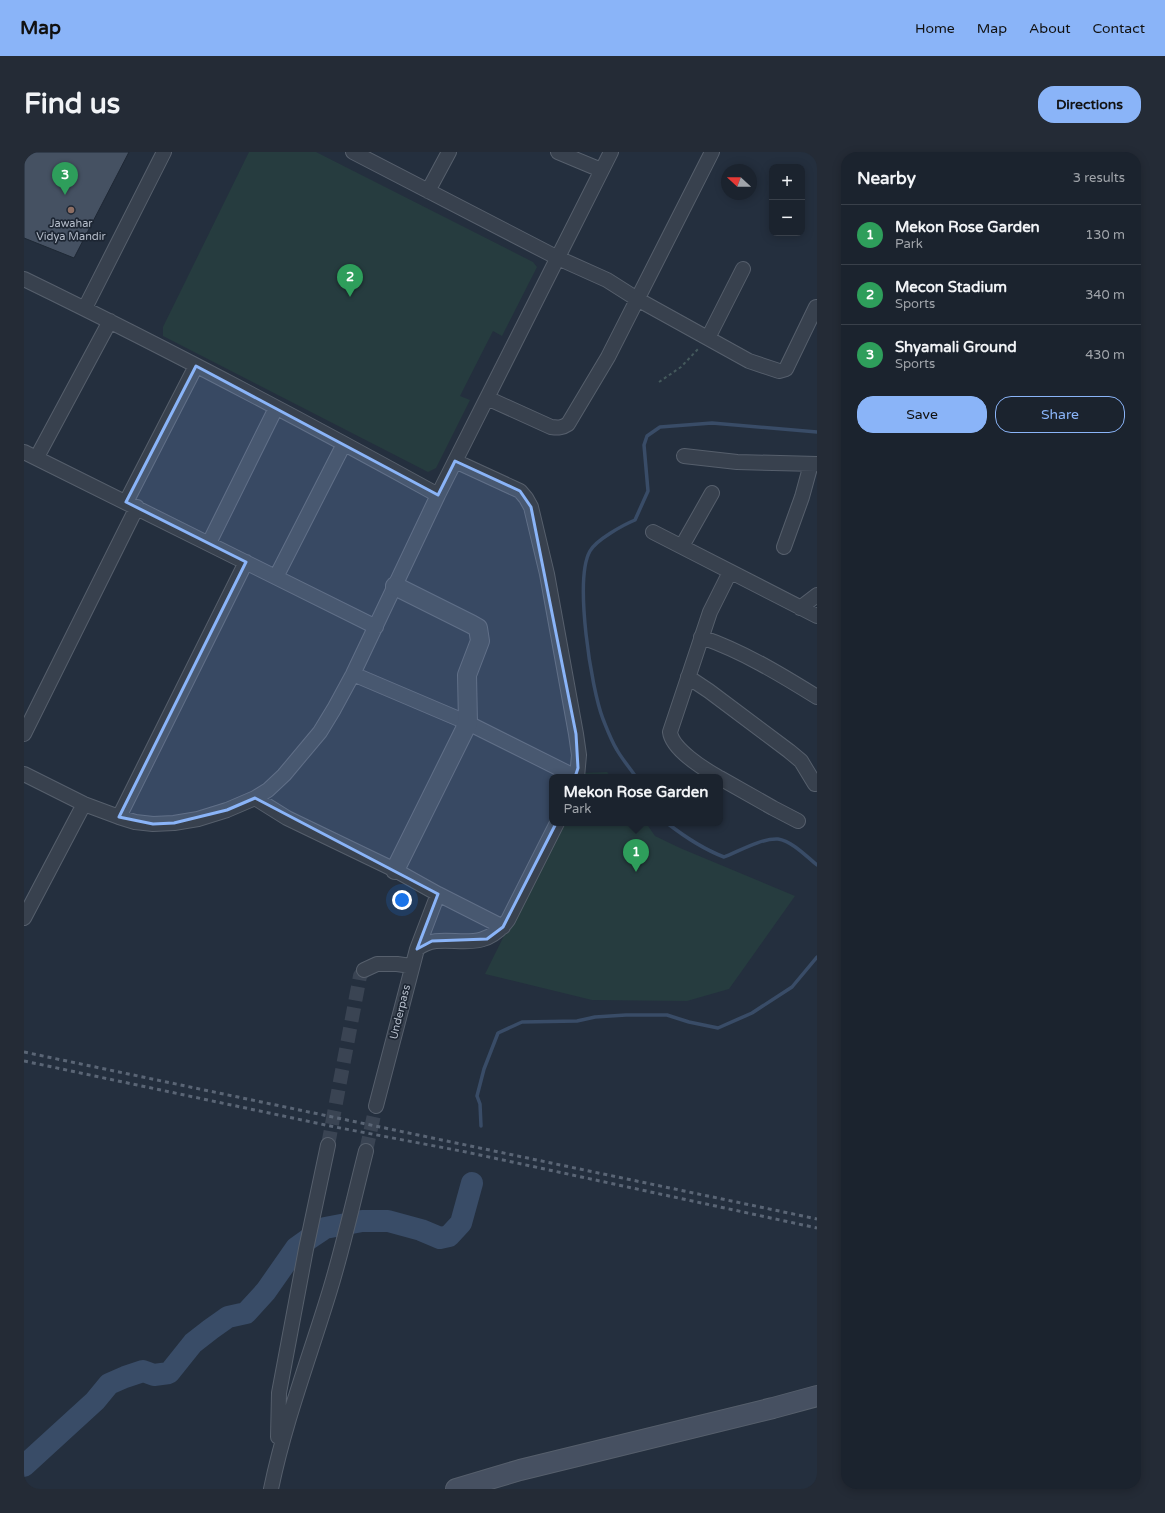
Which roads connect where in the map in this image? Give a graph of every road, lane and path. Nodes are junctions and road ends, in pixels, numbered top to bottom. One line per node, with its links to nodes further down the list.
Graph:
1 (164, 152): 14 (street)
2 (449, 152): 8 (street)
3 (558, 152): 7 (street)
4 (611, 152): 7 (street)
5 (712, 152): 12 (street)
6 (358, 153): 8 (street)
7 (601, 170): 9 (street)
8 (428, 191): 9 (street)
9 (558, 258): 12 (street); 19 (street)
10 (743, 269): 16 (street)
11 (24, 279): 14 (street)
12 (637, 299): 16 (street); 19 (street)
13 (816, 307): 16 (street)
14 (85, 308): 15 (street)
15 (110, 321): 17 (street); 22 (street)
16 (708, 338): 18 (path)
17 (196, 366): 20 (street); 28 (street)
18 (658, 382)
19 (487, 398): 24 (street)
20 (276, 408): 21 (street); 30 (street)
21 (344, 444): 27 (street); 35 (street)
22 (30, 454): 28 (street)
23 (684, 456): 25 (street)
24 (455, 461): 27 (street); 49 (street)
25 (814, 464): 32 (street)
26 (712, 493): 31 (street)
27 (438, 495): 36 (street)
28 (131, 505): 30 (street); 46 (street)
29 (653, 532): 31 (street)
30 (209, 543): 33 (street)
31 (682, 546): 34 (street)
32 (784, 547)
33 (246, 562): 35 (street); 55 (street)
34 (730, 572): 38 (street); 41 (street)
35 (276, 577): 40 (street)
36 (395, 586): 40 (street); 45 (street)
37 (817, 595): 38 (street)
38 (800, 608): 39 (street)
39 (817, 616)
40 (376, 627): 42 (street)
41 (701, 637): 43 (street); 44 (street)
42 (353, 674): 45 (street); 53 (street)
43 (688, 677): 50 (street); 52 (street)
44 (817, 697)
45 (468, 723): 48 (street); 58 (street)
46 (24, 734)
47 (24, 774): 54 (street)
48 (570, 774)
49 (576, 774)
50 (712, 774)
51 (723, 780): 56 (street)
52 (815, 784)
53 (255, 798): 55 (street); 58 (street)
54 (84, 804): 55 (street); 60 (street)
55 (119, 817)
56 (798, 821)
57 (555, 826): 61 (street)
58 (395, 870): 59 (street)
59 (438, 894): 61 (street); 62 (street, Underpass)
60 (24, 918)
61 (503, 927): 62 (street)
62 (417, 948): 63 (street, Underpass)
63 (411, 966): 64 (street); 65 (street, Underpass)
64 (364, 970)
65 (376, 1106)
66 (328, 1144): 70 (street)
67 (366, 1151): 70 (street)
68 (817, 1396): 72 (main road)
69 (817, 1409): 73 (main road)
70 (278, 1458): 71 (street)
71 (271, 1489)
72 (456, 1489)
73 (504, 1489)

